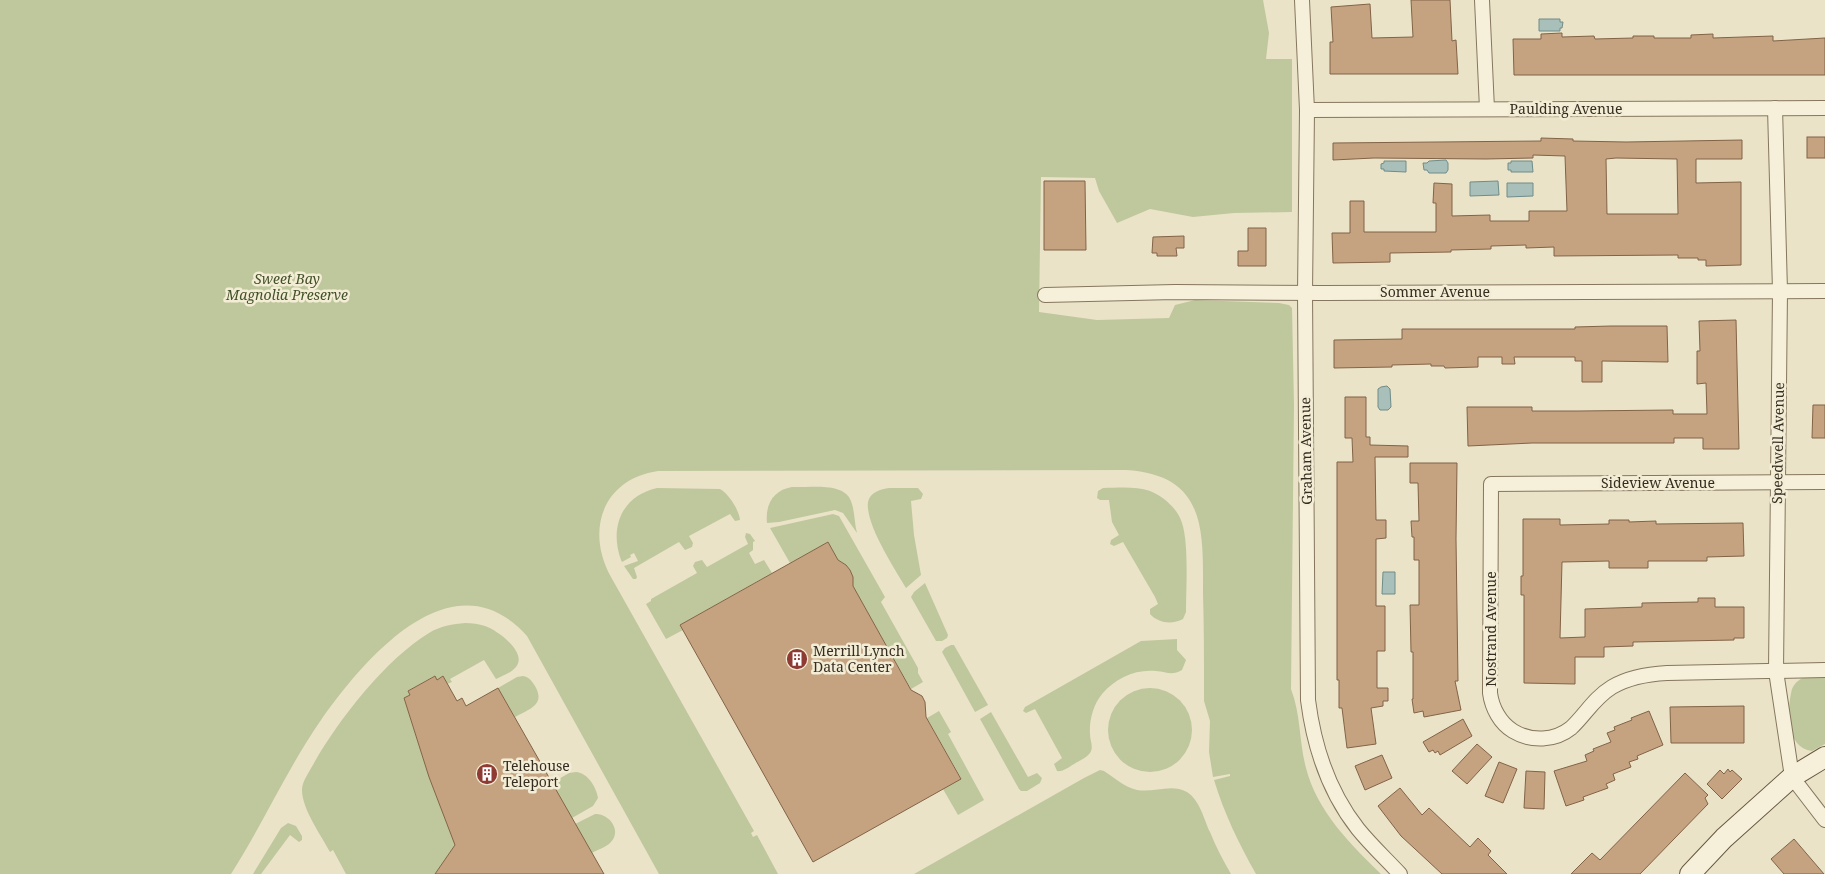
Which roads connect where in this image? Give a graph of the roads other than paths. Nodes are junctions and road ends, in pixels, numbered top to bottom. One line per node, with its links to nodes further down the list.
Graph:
1 (1302, 0): 5 (street, Graham Avenue)
2 (1482, 0): 6 (street)
3 (1775, 108): 4 (street, Paulding Avenue); 6 (street, Paulding Avenue); 8 (street, Speedwell Avenue)
4 (1825, 108)
5 (1307, 110): 6 (street, Paulding Avenue); 9 (street, Graham Avenue)
6 (1487, 110)
7 (1825, 290): 8 (street, Sommer Avenue)
8 (1780, 291): 9 (street, Sommer Avenue); 12 (street, Speedwell Avenue)
9 (1305, 293): 10 (street, Sommer Avenue); 19 (street, Graham Avenue)
10 (1045, 295)
11 (1825, 482): 12 (street, Sideview Avenue)
12 (1777, 483): 13 (street, Sideview Avenue); 15 (street, Speedwell Avenue)
13 (1492, 484): 15 (street, Nostrand Avenue)
14 (1825, 670): 15 (street, Nostrand Avenue)
15 (1776, 671): 17 (street, Speedwell Avenue)
16 (1825, 758): 17 (main road)
17 (1792, 777): 18 (street); 20 (main road)
18 (1825, 820)
19 (1400, 874)
20 (1690, 874)

